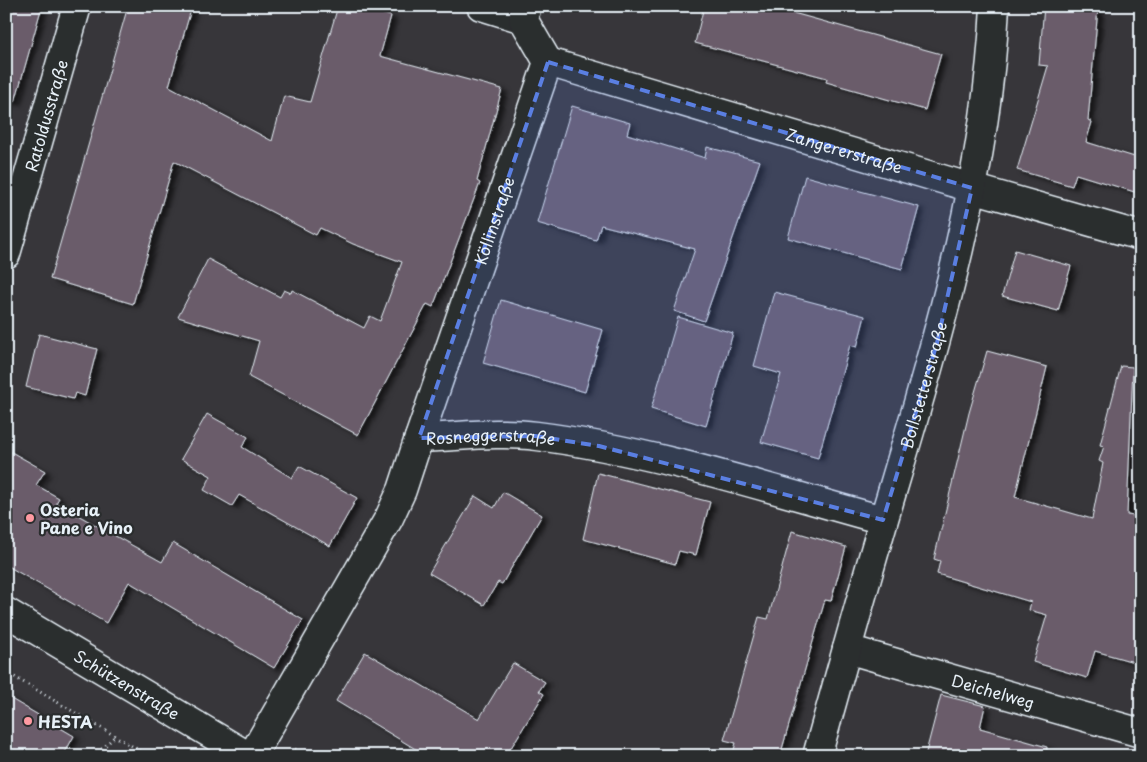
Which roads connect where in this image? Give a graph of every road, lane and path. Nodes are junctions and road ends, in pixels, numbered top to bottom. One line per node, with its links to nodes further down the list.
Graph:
1 (77, 6): 8 (street, Ratoldusstraße)
2 (481, 6): 4 (street)
3 (995, 6): 6 (street, Bollstetterstraße)
4 (525, 13): 5 (street)
5 (548, 62): 6 (street, Zangererstraße); 9 (street, Köllinstraße)
6 (972, 188): 7 (street, Zangererstraße); 10 (street, Bollstetterstraße)
7 (1141, 236)
8 (6, 254)
9 (419, 438): 10 (street, Rosneggerstraße); 18 (street, Rosneggerstraße)
10 (883, 520): 12 (street, Bollstetterstraße)
11 (6, 612): 18 (street, Schützenstraße)
12 (846, 650): 14 (street, Deichelweg); 19 (street, Bollstetterstraße)
13 (6, 672): 15 (path)
14 (1141, 733)
15 (115, 736): 16 (path); 17 (path)
16 (95, 756)
17 (149, 756)
18 (250, 756)
19 (817, 756)

